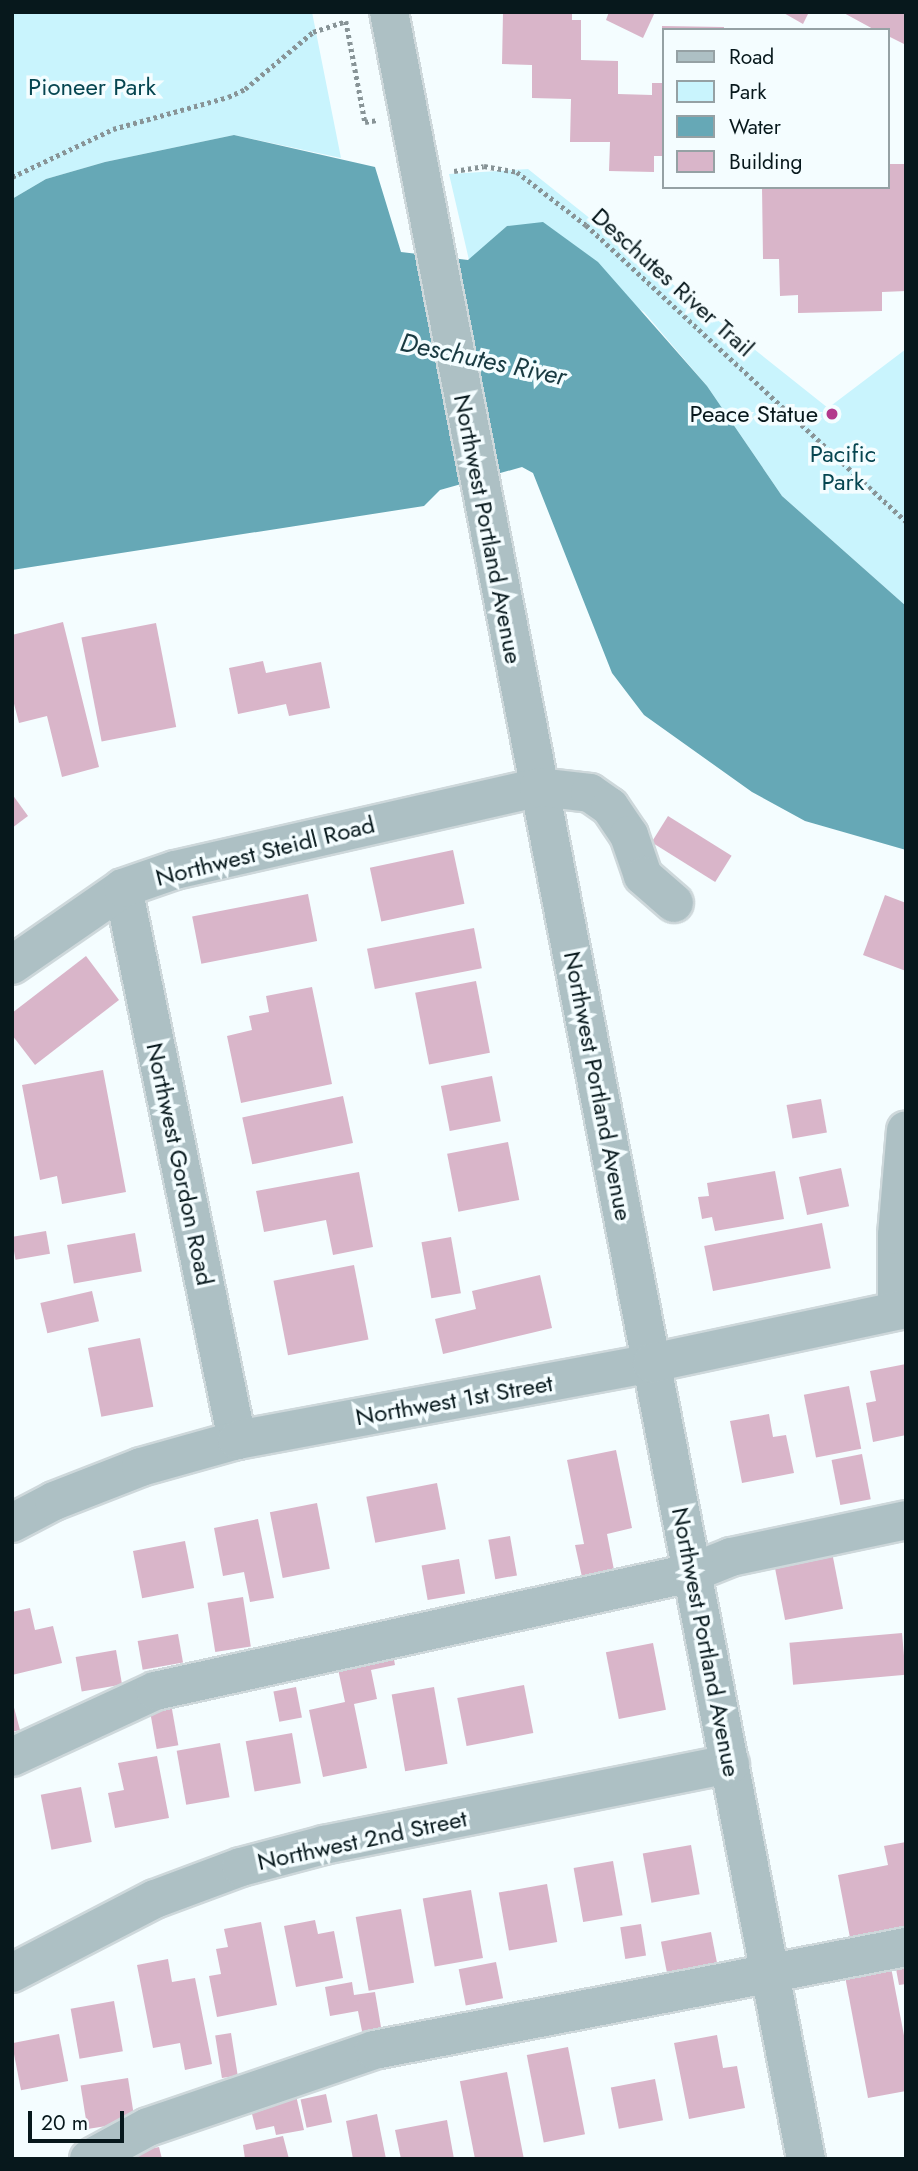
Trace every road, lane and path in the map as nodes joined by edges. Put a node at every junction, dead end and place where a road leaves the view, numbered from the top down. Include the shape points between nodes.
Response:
1 (389, 12) edge
2 (379, 120) dead end
3 (12, 177) edge
4 (425, 204) junction
5 (906, 521) edge
6 (539, 787) junction
7 (123, 888) junction
8 (674, 904) dead end
9 (12, 965) edge
10 (906, 1129) edge
11 (902, 1310) edge
12 (652, 1363) junction
13 (237, 1440) junction
14 (906, 1520) edge
15 (12, 1523) edge
16 (691, 1573) junction
17 (12, 1757) edge
18 (730, 1764) junction
19 (906, 1947) edge
20 (12, 1973) edge
21 (770, 1973) junction
22 (89, 2159) edge
23 (806, 2159) edge

1 - 4 street, Northwest Portland Avenue
2 - 3 path via 365,122 346,21 313,32 245,89 228,97 113,129
4 - 5 path, Deschutes River Trail via 450,188 447,173 484,166 517,172 586,225
4 - 6 street, Northwest Portland Avenue
6 - 7 street, Northwest Steidl Road via 175,870
6 - 8 street, Northwest Steidl Road via 590,793 610,807 629,835 643,876
6 - 12 street, Northwest Portland Avenue
7 - 9 street, Northwest Steidl Road
7 - 13 street, Northwest Gordon Road
10 - 11 street via 897,1236
11 - 12 street, Northwest 1st Street
12 - 13 street, Northwest 1st Street
12 - 16 street, Northwest Portland Avenue
13 - 15 street, Northwest 1st Street via 141,1467
14 - 16 street via 731,1557
16 - 17 street via 155,1691
16 - 18 street, Northwest Portland Avenue
18 - 20 street, Northwest 2nd Street via 241,1867 155,1899
18 - 21 street, Northwest Portland Avenue
19 - 21 street
21 - 22 street via 373,2050 148,2127
21 - 23 street, Northwest Portland Avenue

